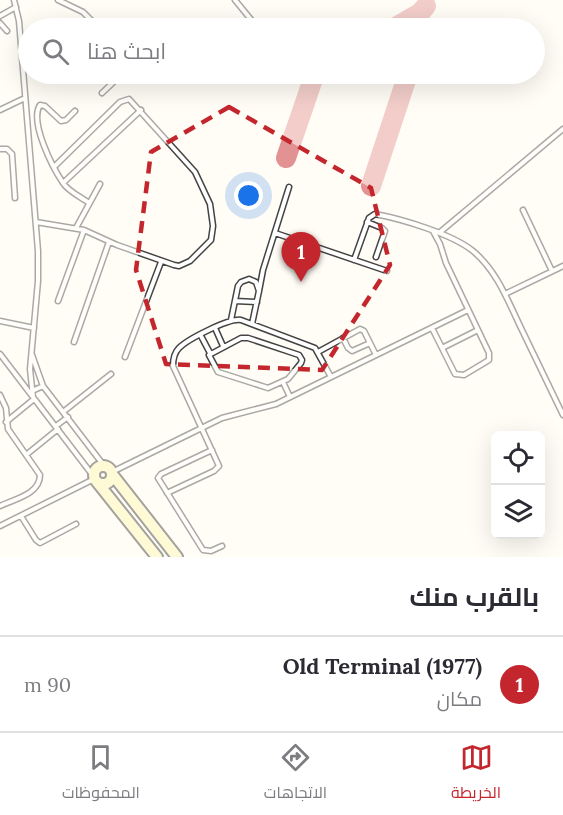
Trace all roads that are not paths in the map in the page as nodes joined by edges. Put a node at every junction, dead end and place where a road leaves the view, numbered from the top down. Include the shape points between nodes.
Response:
1 (14, 0) edge
2 (58, 0) edge
3 (235, 0) edge
4 (16, 8) junction
5 (0, 16) edge
6 (89, 18) edge
7 (250, 18) edge
8 (0, 23) edge
9 (18, 28) edge
10 (7, 31) dead end
11 (24, 84) edge
12 (111, 84) edge
13 (102, 93) dead end
14 (25, 98) junction
15 (0, 110) edge
16 (141, 110) junction
17 (75, 111) dead end
18 (563, 129) edge
19 (0, 149) edge
20 (55, 166) junction
21 (63, 183) junction
22 (100, 183) dead end
23 (289, 187) dead end
24 (15, 198) dead end
25 (89, 203) junction
26 (523, 210) dead end
27 (36, 222) junction
28 (367, 222) junction
29 (76, 228) junction
30 (84, 230) junction
31 (433, 231) junction
32 (439, 232) junction
33 (275, 233) junction
34 (109, 242) junction
35 (376, 257) dead end
36 (354, 260) junction
37 (161, 261) junction
38 (563, 266) edge
39 (387, 271) dead end
40 (552, 271) junction
41 (259, 291) junction
42 (505, 294) junction
43 (58, 301) dead end
44 (235, 301) junction
45 (257, 302) junction
46 (468, 310) junction
47 (231, 320) junction
48 (0, 322) edge
49 (252, 324) junction
50 (34, 328) junction
51 (215, 328) junction
52 (432, 328) junction
53 (478, 330) junction
54 (201, 336) junction
55 (343, 338) junction
56 (74, 342) dead end
57 (370, 342) junction
58 (224, 346) junction
59 (442, 348) junction
60 (318, 352) junction
61 (210, 353) junction
62 (0, 354) edge
63 (32, 354) junction
64 (376, 355) junction
65 (125, 357) dead end
66 (111, 374) dead end
67 (331, 377) junction
68 (283, 382) junction
69 (43, 386) junction
70 (32, 391) junction
71 (0, 395) edge
72 (290, 397) junction
73 (34, 398) junction
74 (6, 408) junction
75 (0, 412) edge
76 (63, 412) junction
77 (563, 415) edge
78 (68, 417) junction
79 (6, 422) junction
80 (57, 428) junction
81 (202, 428) junction
82 (212, 450) junction
83 (26, 455) junction
84 (109, 471) junction
85 (95, 479) junction
86 (167, 492) junction
87 (0, 506) edge
88 (21, 516) junction
89 (75, 524) dead end
90 (0, 526) edge
91 (222, 546) dead end
92 (158, 557) edge
93 (177, 557) edge

1 - 4 lane
2 - 6 lane
3 - 7 lane
4 - 5 lane
4 - 9 lane
8 - 10 lane
11 - 14 lane
12 - 13 lane
14 - 15 lane
14 - 27 lane
16 - 20 lane via 133,101 124,99
16 - 21 lane
16 - 37 lane via 195,172 211,208 213,233 207,246 185,264
17 - 20 lane via 61,121 45,106 38,107 37,126
18 - 32 lane
19 - 24 lane via 12,154
20 - 21 lane
21 - 25 lane
22 - 25 lane
23 - 33 lane
25 - 29 lane
26 - 40 lane
27 - 29 lane
27 - 50 lane
28 - 31 lane via 375,214
28 - 35 lane via 385,231
28 - 36 lane
29 - 30 lane
30 - 34 lane
30 - 43 lane
31 - 32 lane
31 - 46 lane
32 - 42 lane via 482,259
33 - 36 lane
33 - 41 lane
34 - 37 lane
34 - 56 lane
36 - 39 lane
37 - 65 lane
38 - 40 lane
40 - 42 lane
41 - 44 lane via 256,282 244,280 238,286
41 - 45 lane
42 - 77 lane
44 - 45 lane
44 - 47 lane
45 - 49 lane
46 - 52 lane
46 - 53 lane
47 - 49 lane
47 - 51 lane
48 - 50 lane
49 - 60 lane via 311,345
50 - 63 lane
51 - 54 lane
51 - 58 lane
52 - 59 lane
52 - 64 lane
53 - 59 lane
53 - 59 lane via 490,357 487,363 459,375 452,370
54 - 61 lane
54 - 81 lane via 179,348 173,366
55 - 57 lane via 352,351
55 - 57 lane via 360,328
55 - 60 lane
57 - 64 lane
58 - 61 lane
58 - 68 lane via 244,338 299,355 301,363
60 - 67 lane
61 - 68 lane via 210,360 220,373 264,387
62 - 73 lane
63 - 69 lane
63 - 70 lane
64 - 67 lane
66 - 76 lane
67 - 72 lane
68 - 72 lane
69 - 70 lane
69 - 76 lane
70 - 73 lane
71 - 74 lane
72 - 81 lane
73 - 79 lane
73 - 80 lane
74 - 75 lane
74 - 79 lane
76 - 78 lane
78 - 80 lane
78 - 84 lane
79 - 83 lane
80 - 83 lane
80 - 85 lane
81 - 82 lane
81 - 84 lane
82 - 86 lane via 217,470
82 - 86 lane via 159,476
83 - 87 lane via 40,475 37,488
84 - 85 main road via 111,480 106,484
84 - 93 main road
85 - 88 lane
85 - 92 main road
86 - 91 lane via 203,550
88 - 89 lane via 40,543
88 - 90 lane

